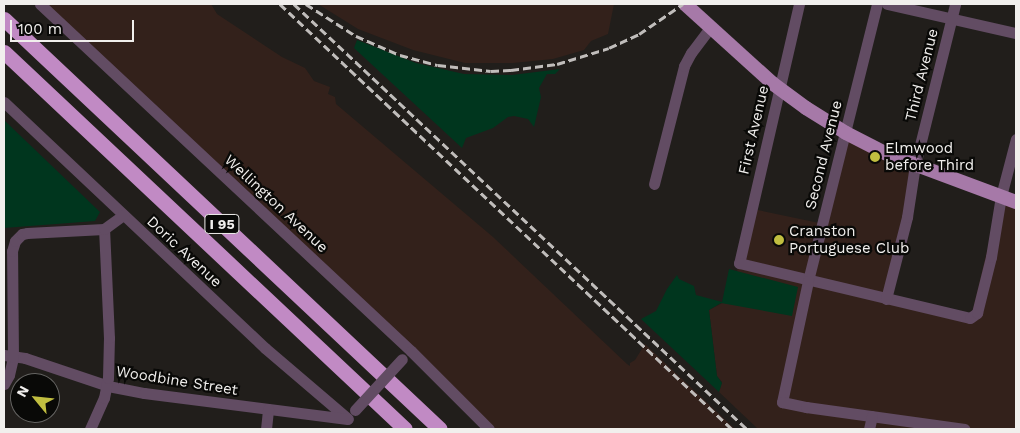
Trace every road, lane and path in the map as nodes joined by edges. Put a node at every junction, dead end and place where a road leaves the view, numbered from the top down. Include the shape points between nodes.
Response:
1 (40, 4) edge
2 (685, 4) edge
3 (799, 4) edge
4 (877, 4) edge
5 (887, 4) edge
6 (955, 4) edge
7 (4, 19) edge
8 (951, 19) junction
9 (710, 28) junction
10 (1016, 33) edge
11 (4, 52) edge
12 (779, 87) junction
13 (4, 102) edge
14 (846, 133) junction
15 (1016, 139) edge
16 (915, 165) junction
17 (654, 184) dead end
18 (1001, 196) junction
19 (1016, 202) edge
20 (123, 215) junction
21 (104, 230) junction
22 (808, 281) junction
23 (886, 299) junction
24 (406, 355) junction
25 (9, 356) edge
26 (4, 384) edge
27 (108, 386) junction
28 (268, 409) junction
29 (872, 416) junction
30 (350, 420) edge
31 (946, 428) edge
32 (90, 429) edge
33 (266, 429) edge
34 (405, 429) edge
35 (440, 429) edge
36 (489, 429) edge
37 (869, 429) edge
38 (964, 429) edge

1 - 24 street, Wellington Avenue
2 - 9 main road
3 - 12 street, First Avenue
4 - 14 street, Second Avenue
5 - 8 street
6 - 8 street, Third Avenue
7 - 35 highway, I 95
8 - 10 street
8 - 16 street, Third Avenue
9 - 12 main road
9 - 17 street via 684,66
11 - 34 highway, I 95
12 - 14 main road
12 - 22 street, First Avenue via 739,263
13 - 20 street, Doric Avenue
14 - 16 main road
14 - 22 street, Second Avenue
15 - 18 street
16 - 18 main road
16 - 23 street, Third Avenue via 907,217
18 - 19 main road
18 - 23 street via 991,257 976,314 970,318 961,317
20 - 21 street
20 - 30 street, Doric Avenue via 265,348
21 - 25 street via 27,233 15,241
21 - 27 street
22 - 23 street
22 - 29 street, Second Avenue via 782,402
24 - 30 street, bridge
24 - 36 street, Wellington Avenue
25 - 26 street via 10,375
25 - 27 street, Woodbine Street via 25,358
27 - 28 street, Woodbine Street
27 - 32 street
28 - 30 street, Woodbine Street
28 - 33 street
29 - 31 street
29 - 37 street
31 - 38 street

